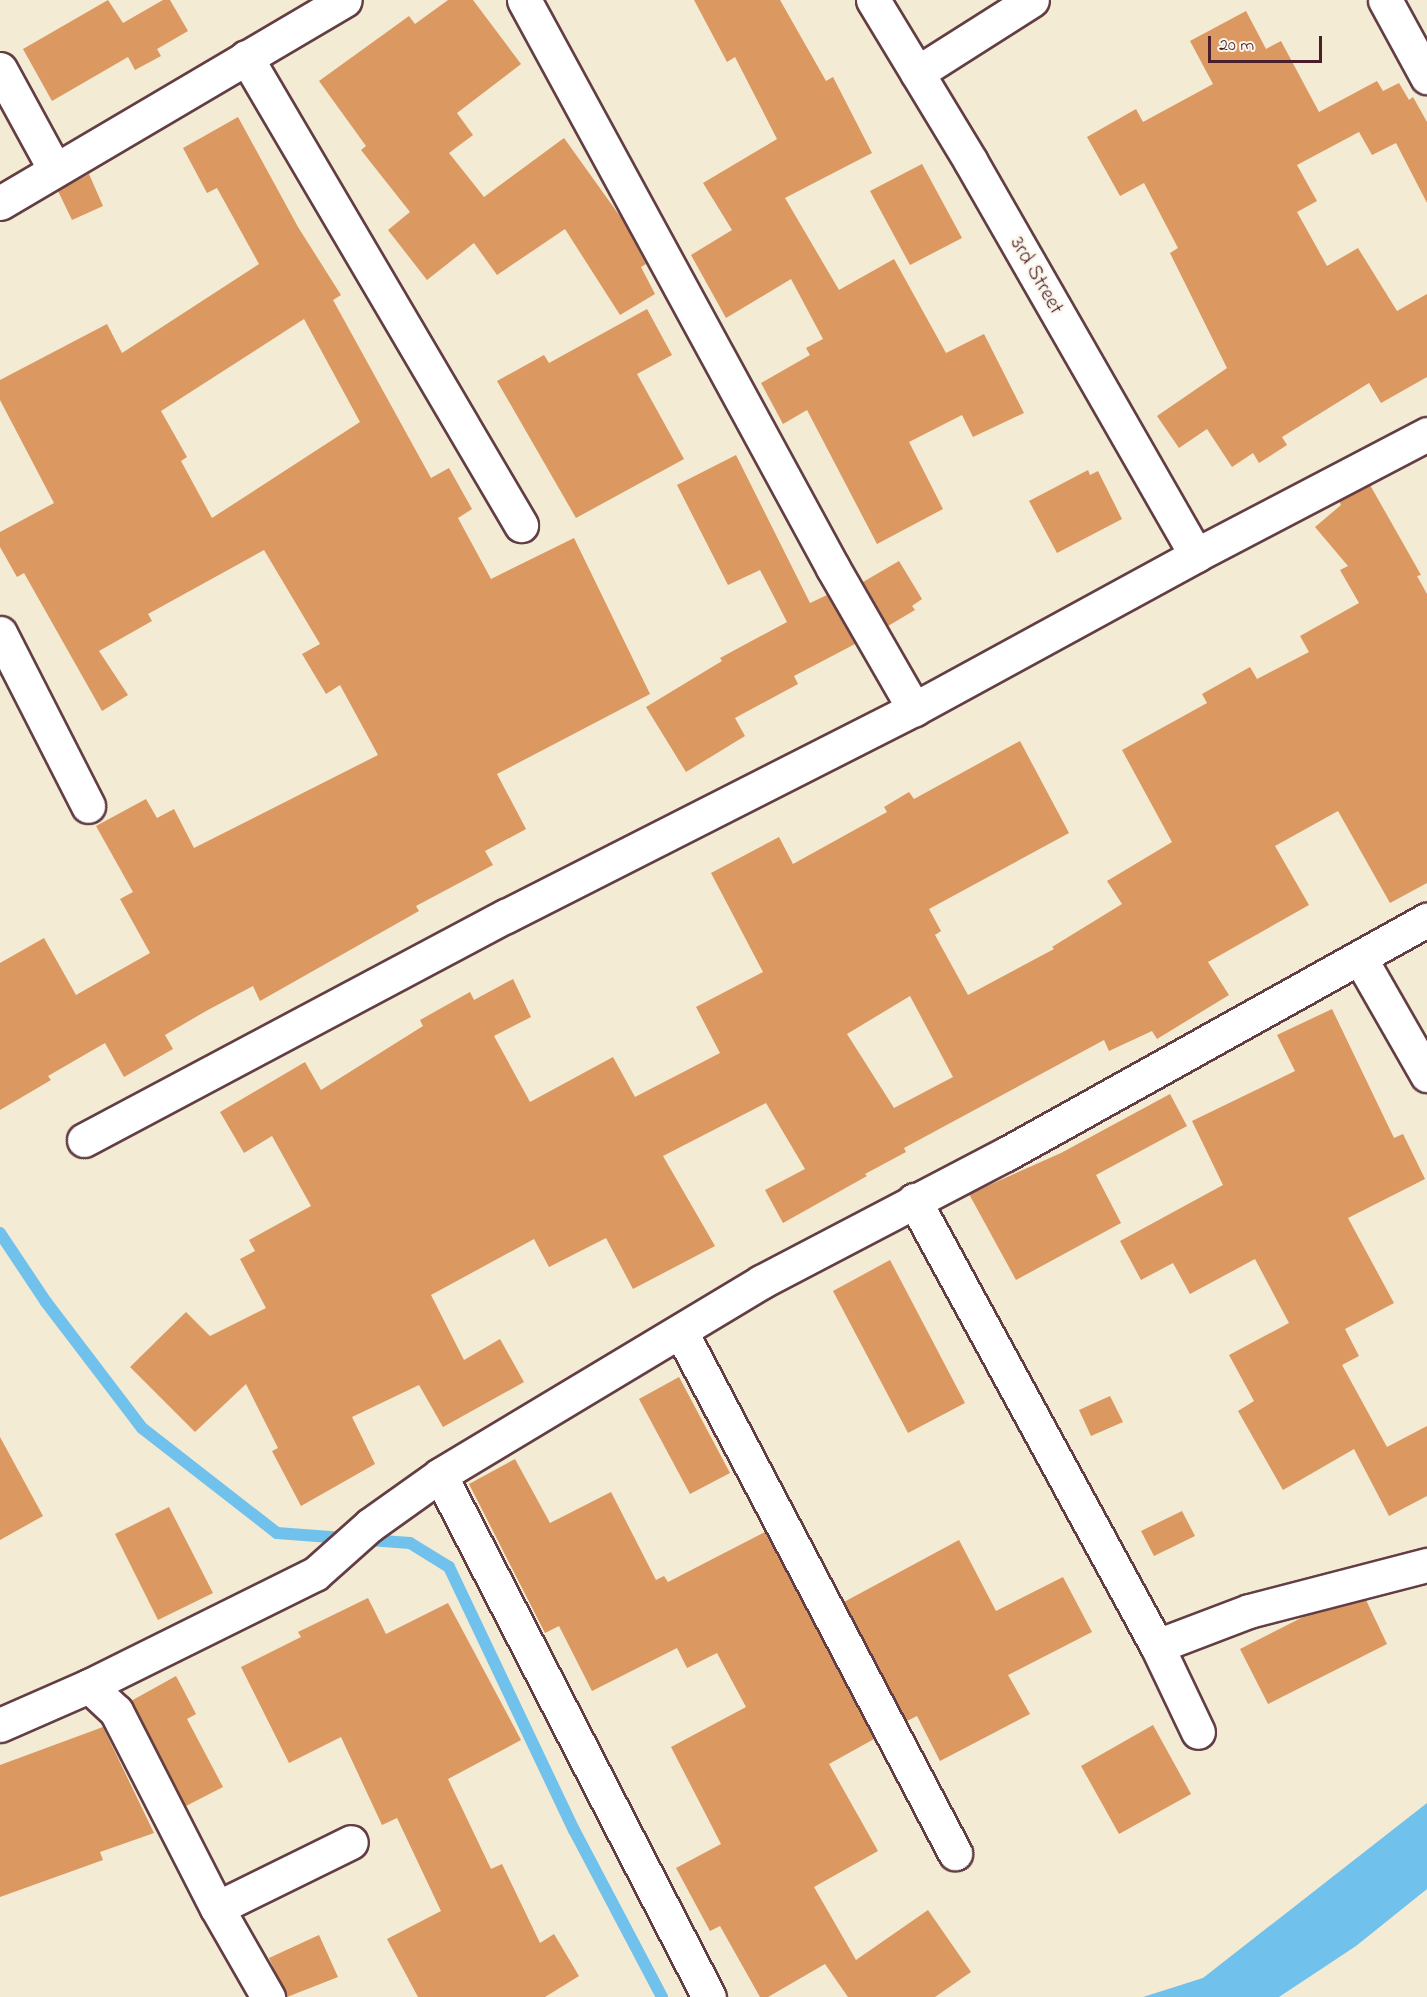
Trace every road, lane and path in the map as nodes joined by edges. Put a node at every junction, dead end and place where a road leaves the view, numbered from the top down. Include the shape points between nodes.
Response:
1 (345, 0) edge
2 (524, 0) edge
3 (873, 0) edge
4 (1032, 0) edge
5 (1385, 0) edge
6 (246, 57) junction
7 (0, 69) edge
8 (917, 73) junction
9 (1427, 77) edge
10 (55, 170) junction
11 (0, 203) edge
12 (1427, 434) edge
13 (521, 525) dead end
14 (1196, 555) junction
15 (0, 633) edge
16 (914, 709) junction
17 (88, 806) dead end
18 (1427, 920) edge
19 (1360, 958) junction
20 (1427, 1075) edge
21 (84, 1140) dead end
22 (914, 1200) junction
23 (681, 1332) junction
24 (440, 1475) junction
25 (1427, 1565) edge
26 (1157, 1646) junction
27 (89, 1686) junction
28 (0, 1725) edge
29 (1198, 1732) dead end
30 (351, 1842) dead end
31 (955, 1853) dead end
32 (217, 1908) junction
33 (268, 1997) edge
34 (709, 1997) edge

1 - 6 street
2 - 16 street via 833,568
3 - 8 street, 3rd Street
4 - 8 street
5 - 9 street
6 - 10 street
6 - 13 street
7 - 10 street
8 - 14 street, 3rd Street
10 - 11 street
12 - 14 street
14 - 16 street
15 - 17 street
16 - 21 street via 506,916
18 - 19 street
19 - 20 street
19 - 22 street via 1006,1154
22 - 23 street via 761,1282
22 - 26 street
23 - 24 street
23 - 31 street
24 - 27 street via 370,1525 315,1574
24 - 34 street
25 - 26 street via 1249,1611
26 - 29 street
27 - 28 street
27 - 32 street via 116,1711
30 - 32 street
32 - 33 street

